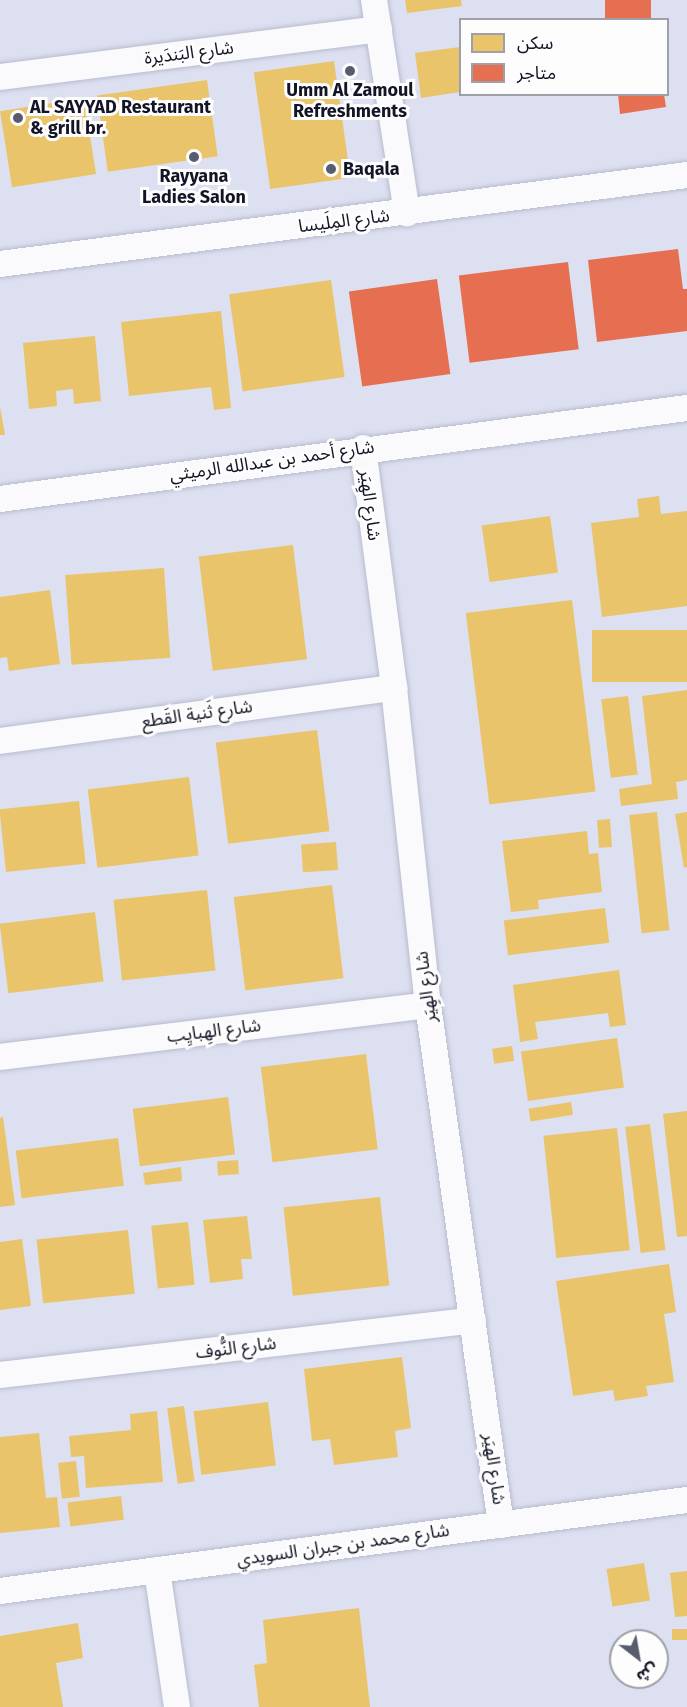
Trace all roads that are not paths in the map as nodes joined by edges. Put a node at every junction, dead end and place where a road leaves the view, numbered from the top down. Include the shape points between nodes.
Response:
1 (374, 0) edge
2 (379, 29) junction
3 (0, 77) edge
4 (687, 175) edge
5 (407, 213) junction
6 (0, 264) edge
7 (687, 408) edge
8 (363, 448) junction
9 (0, 499) edge
10 (394, 688) junction
11 (0, 741) edge
12 (428, 1005) junction
13 (0, 1057) edge
14 (473, 1320) junction
15 (0, 1375) edge
16 (687, 1500) edge
17 (501, 1525) junction
18 (157, 1570) junction
19 (0, 1591) edge
20 (177, 1707) edge

1 - 2 street
2 - 3 street, شارع البَندَيرة
2 - 5 street
4 - 5 street, شارع المِلَيسا
5 - 6 street, شارع المِلَيسا
7 - 8 street, شارع أحمد بن عبدالله الرميثي
8 - 9 street, شارع أحمد بن عبدالله الرميثي
8 - 10 street, شارع الهِيَر
10 - 11 street, شارع ثَنية القَطع
10 - 12 street, شارع الهِيَر
12 - 13 street, شارع الهِبايِب
12 - 14 street, شارع الهِيَر
14 - 15 street, شارع النُّوف
14 - 17 street, شارع الهِيَر
16 - 17 street, شارع محمد بن جبران السويدي
17 - 18 street, شارع محمد بن جبران السويدي
18 - 19 street, شارع محمد بن جبران السويدي
18 - 20 street

